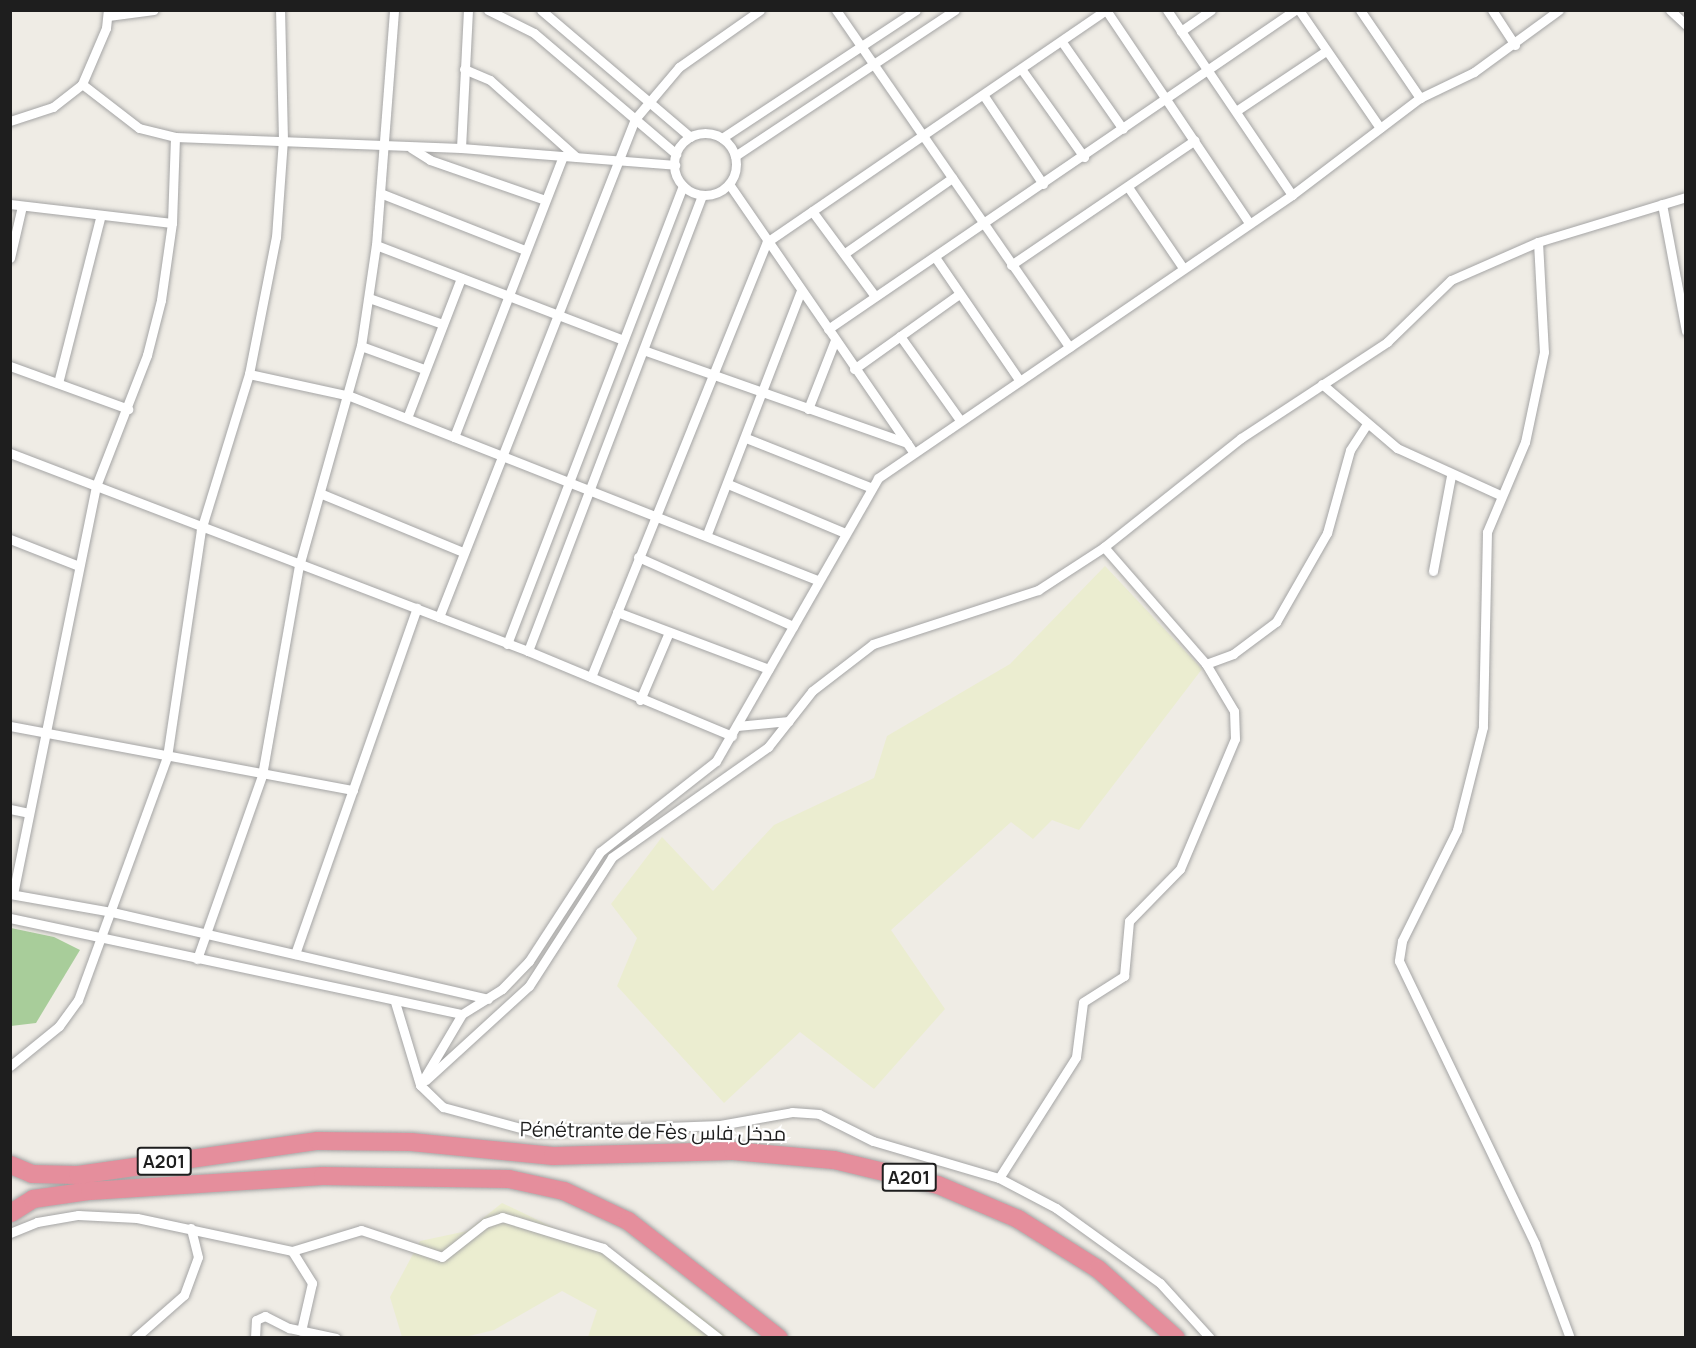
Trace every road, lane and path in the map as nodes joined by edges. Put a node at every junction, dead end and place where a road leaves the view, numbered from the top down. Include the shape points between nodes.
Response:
1 (154, 10) edge
2 (280, 10) edge
3 (394, 10) edge
4 (468, 10) edge
5 (488, 10) edge
6 (541, 10) edge
7 (760, 10) edge
8 (836, 10) edge
9 (916, 10) edge
10 (954, 10) edge
11 (1106, 10) edge
12 (1167, 10) edge
13 (1211, 10) edge
14 (1312, 10) edge
15 (1360, 10) edge
16 (1492, 10) edge
17 (1559, 10) edge
18 (1670, 10) edge
19 (1299, 12) edge
20 (108, 13) edge
21 (1686, 25) edge
22 (1181, 31) junction
23 (1062, 42) junction
24 (1515, 45) junction
25 (862, 48) junction
26 (1326, 51) junction
27 (873, 65) junction
28 (464, 69) junction
29 (1022, 70) junction
30 (1209, 71) junction
31 (81, 84) junction
32 (984, 96) junction
33 (1420, 98) junction
34 (647, 99) junction
35 (1167, 99) junction
36 (1236, 111) junction
37 (635, 119) junction
38 (10, 121) edge
39 (1380, 128) junction
40 (1123, 129) junction
41 (175, 137) junction
42 (690, 137) junction
43 (923, 137) junction
44 (722, 138) junction
45 (283, 140) junction
46 (1195, 140) junction
47 (385, 146) junction
48 (410, 147) junction
49 (461, 148) junction
50 (676, 154) junction
51 (563, 156) junction
52 (735, 156) junction
53 (1084, 157) junction
54 (576, 158) junction
55 (621, 161) junction
56 (675, 165) junction
57 (952, 178) junction
58 (729, 184) junction
59 (1042, 184) junction
60 (683, 186) junction
61 (1128, 187) junction
62 (380, 193) junction
63 (702, 195) junction
64 (1292, 195) junction
65 (1686, 197) edge
66 (545, 200) junction
67 (10, 204) edge
68 (1662, 204) junction
69 (22, 206) junction
70 (812, 211) junction
71 (100, 218) junction
72 (1249, 223) junction
73 (172, 224) junction
74 (982, 224) junction
75 (767, 242) junction
76 (1538, 242) junction
77 (376, 245) junction
78 (525, 250) junction
79 (845, 254) junction
80 (935, 257) junction
81 (10, 258) edge
82 (1011, 265) junction
83 (1184, 268) junction
84 (461, 278) junction
85 (801, 291) junction
86 (508, 294) junction
87 (959, 294) junction
88 (875, 296) junction
89 (369, 298) junction
90 (556, 316) junction
91 (443, 324) junction
92 (828, 329) junction
93 (1686, 331) edge
94 (900, 336) junction
95 (623, 340) junction
96 (835, 340) junction
97 (361, 346) junction
98 (1069, 347) junction
99 (646, 351) junction
100 (10, 366) edge
101 (424, 369) junction
102 (854, 369) junction
103 (249, 375) junction
104 (714, 375) junction
105 (1020, 381) junction
106 (58, 383) junction
107 (1323, 384) junction
108 (763, 391) junction
109 (350, 396) junction
110 (128, 409) junction
111 (808, 409) junction
112 (407, 418) junction
113 (960, 420) junction
114 (1366, 425) junction
115 (454, 437) junction
116 (746, 438) junction
117 (907, 443) junction
118 (913, 452) junction
119 (10, 453) edge
120 (502, 456) junction
121 (1451, 476) junction
122 (570, 481) junction
123 (728, 484) junction
124 (96, 486) junction
125 (870, 487) junction
126 (590, 489) junction
127 (322, 494) junction
128 (1500, 495) junction
129 (655, 513) junction
130 (201, 530) junction
131 (843, 532) junction
132 (707, 534) junction
133 (10, 539) edge
134 (1104, 547) junction
135 (464, 552) junction
136 (638, 557) junction
137 (79, 566) junction
138 (299, 566) junction
139 (1433, 571) dead end
140 (817, 580) junction
141 (417, 609) junction
142 (617, 612) junction
143 (439, 617) junction
144 (793, 626) junction
145 (669, 632) junction
146 (507, 644) junction
147 (528, 651) junction
148 (1206, 664) junction
149 (769, 669) junction
150 (591, 677) junction
151 (640, 700) junction
152 (789, 721) junction
153 (10, 726) edge
154 (737, 726) junction
155 (45, 733) junction
156 (732, 736) junction
157 (166, 757) junction
158 (262, 775) junction
159 (353, 790) junction
160 (10, 809) edge
161 (29, 813) junction
162 (12, 894) edge
163 (112, 912) junction
164 (10, 918) edge
165 (207, 933) junction
166 (103, 939) junction
167 (295, 954) junction
168 (197, 959) junction
169 (488, 999) junction
170 (395, 1002) junction
171 (462, 1014) junction
172 (10, 1066) edge
173 (420, 1085) junction
174 (11, 1165) edge
175 (999, 1178) junction
176 (11, 1213) edge
177 (191, 1228) junction
178 (10, 1233) edge
179 (292, 1251) junction
180 (301, 1331) junction
181 (135, 1338) edge
182 (255, 1338) edge
183 (336, 1338) edge
184 (718, 1338) edge
185 (779, 1338) edge
186 (1176, 1338) edge
187 (1210, 1338) edge
188 (1570, 1338) edge

1 - 20 street
2 - 45 street
3 - 47 street
4 - 28 street
5 - 37 street via 528,29
6 - 34 street
7 - 34 street via 679,67
8 - 25 street
9 - 25 street
10 - 27 street
11 - 23 street
11 - 35 street
12 - 22 street
13 - 22 street
14 - 19 street
15 - 33 street
16 - 24 street
17 - 24 street
18 - 21 street
19 - 26 street
19 - 30 street
20 - 31 street
22 - 30 street
23 - 29 street
23 - 40 street
24 - 33 street
25 - 27 street
25 - 44 street
26 - 36 street
26 - 39 street
27 - 43 street
27 - 52 street
28 - 49 street
28 - 54 street via 490,80
29 - 32 street
29 - 53 street
30 - 35 street
30 - 36 street
31 - 38 street via 53,107
31 - 41 street via 140,128
32 - 43 street
32 - 59 street
33 - 39 street
34 - 37 street
34 - 42 street
35 - 40 street
35 - 46 street
36 - 64 street
37 - 50 street
37 - 55 street
39 - 64 street
40 - 53 street
41 - 45 street
41 - 73 street
42 - 44 street
42 - 50 street
43 - 57 street
43 - 70 street
44 - 52 street
45 - 47 street
45 - 103 street via 276,237
46 - 61 street
46 - 72 street
47 - 48 street
47 - 62 street
48 - 49 street
48 - 66 street via 430,160
49 - 51 street
50 - 56 street
51 - 54 street
51 - 66 street
52 - 58 street
53 - 59 street
54 - 55 street
55 - 56 street
55 - 90 street
56 - 60 street
57 - 74 street
57 - 79 street
58 - 63 street
58 - 75 street
59 - 74 street
60 - 63 street
60 - 95 street
61 - 82 street
61 - 83 street
62 - 77 street
62 - 78 street
63 - 99 street
64 - 72 street
65 - 68 street
66 - 78 street
67 - 69 street
68 - 76 street
68 - 93 street
69 - 71 street
69 - 81 street
70 - 75 street
70 - 79 street
71 - 73 street
71 - 106 street
72 - 83 street
73 - 110 street via 155,322
74 - 80 street
74 - 82 street
75 - 85 street
75 - 104 street
76 - 107 street via 1444,285 1400,332
76 - 128 street via 1544,352 1525,442
77 - 84 street
77 - 89 street
78 - 86 street
79 - 88 street
80 - 87 street
80 - 88 street
82 - 98 street
83 - 98 street
84 - 86 street
84 - 91 street
85 - 92 street
85 - 108 street
86 - 90 street
86 - 115 street
87 - 94 street
87 - 105 street
88 - 92 street
89 - 91 street
89 - 97 street
90 - 95 street
90 - 120 street
91 - 101 street
92 - 96 street
94 - 102 street
94 - 113 street
95 - 122 street
96 - 102 street
96 - 111 street
97 - 101 street
97 - 109 street
98 - 105 street
99 - 104 street
99 - 126 street
100 - 106 street
101 - 112 street
102 - 117 street
103 - 109 street
103 - 130 street
104 - 108 street
104 - 129 street
105 - 113 street
106 - 110 street
107 - 114 street
107 - 134 street via 1241,438
108 - 111 street
108 - 116 street
109 - 112 street
109 - 127 street
110 - 124 street
111 - 117 street
112 - 115 street
113 - 118 street
114 - 121 street
114 - 148 street via 1350,450 1327,533 1276,622 1233,654
115 - 120 street
116 - 123 street
116 - 125 street
117 - 118 street
118 - 125 street
119 - 124 street
120 - 122 street
120 - 135 street
121 - 128 street
121 - 139 street
122 - 126 street
122 - 146 street
123 - 131 street
123 - 132 street
124 - 130 street
124 - 137 street
125 - 131 street
126 - 129 street
126 - 147 street
127 - 135 street
127 - 138 street
128 - 188 street via 1485,550 1483,727 1457,830 1402,941 1399,961 1535,1244
129 - 132 street
129 - 136 street
130 - 138 street
130 - 157 street
131 - 140 street
132 - 140 street
133 - 137 street
134 - 148 street
134 - 152 street via 1021,599 876,642 812,691
135 - 143 street
136 - 142 street
136 - 144 street
137 - 155 street
138 - 141 street
138 - 158 street
140 - 144 street
141 - 143 street
141 - 159 street
142 - 145 street
142 - 150 street
143 - 146 street
144 - 149 street
145 - 149 street
145 - 151 street
146 - 147 street
147 - 150 street
148 - 175 street via 1236,717 1226,769 1180,869 1129,921 1124,976 1082,1004 1076,1057 1035,1113
149 - 154 street
150 - 151 street
151 - 156 street
152 - 154 street
152 - 173 street via 768,747 612,857 529,986
153 - 155 street
154 - 156 street
155 - 157 street
155 - 161 street
156 - 169 street via 708,770 600,852 528,961
157 - 158 street
157 - 163 street
158 - 159 street
158 - 165 street
159 - 167 street
160 - 161 street
161 - 162 street
162 - 163 street
163 - 165 street
163 - 166 street
164 - 166 street
165 - 167 street
165 - 168 street
166 - 168 street
166 - 172 street via 69,1014
167 - 169 street
168 - 170 street
169 - 171 street
170 - 171 street
170 - 173 street
171 - 173 street
173 - 175 street via 443,1107 535,1132 720,1125 812,1112 873,1141
174 - 176 highway via 20,1184
174 - 186 highway, Pénétrante de Fès مدخل فاس / A201 via 32,1174 78,1175 318,1141 411,1142 553,1155 733,1151 834,1160 938,1185 1018,1219 1098,1269
175 - 187 street via 1088,1228 1136,1263
176 - 185 highway, A201 via 33,1199 90,1191 323,1176 509,1179 564,1191 628,1221
177 - 178 street via 78,1215 37,1222
177 - 179 street
177 - 181 street via 198,1245 191,1282 176,1305 148,1321
179 - 180 street via 312,1283
179 - 184 street via 361,1230 442,1257 463,1246 485,1223 502,1217 603,1248
180 - 182 street via 265,1316 256,1320
180 - 183 street

